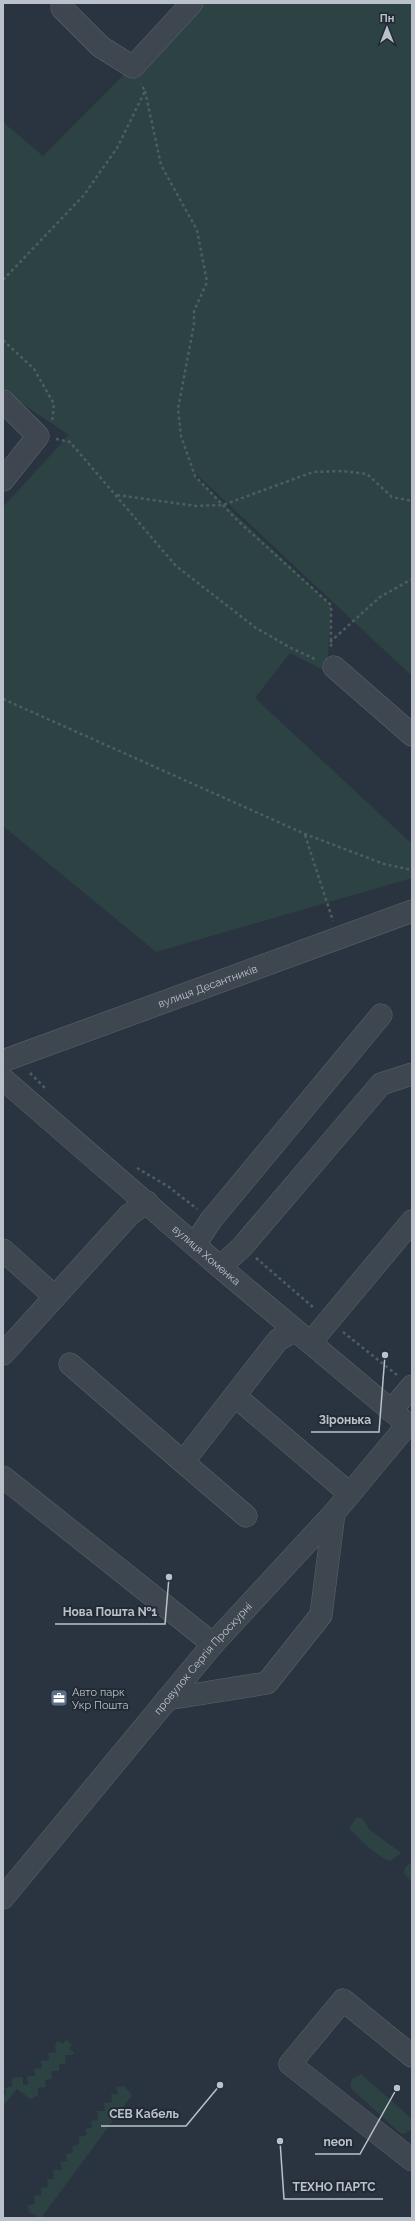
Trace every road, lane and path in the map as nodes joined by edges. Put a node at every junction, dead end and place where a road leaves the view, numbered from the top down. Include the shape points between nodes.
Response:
1 (192, 3) edge
2 (62, 8) dead end
3 (133, 67) junction
4 (145, 91) junction
5 (3, 281) edge
6 (3, 340) edge
7 (3, 401) edge
8 (45, 437) junction
9 (3, 480) edge
10 (116, 495) junction
11 (412, 501) edge
12 (223, 505) junction
13 (412, 579) edge
14 (329, 642) junction
15 (334, 667) junction
16 (3, 699) edge
17 (412, 735) edge
18 (305, 834) junction
19 (412, 870) edge
20 (412, 910) edge
21 (338, 939) junction
22 (381, 1015) dead end
23 (3, 1061) edge
24 (412, 1074) edge
25 (3, 1079) edge
26 (147, 1202) junction
27 (412, 1221) edge
28 (195, 1244) junction
29 (3, 1250) edge
30 (220, 1267) junction
31 (55, 1297) junction
32 (303, 1336) junction
33 (3, 1354) edge
34 (70, 1364) dead end
35 (412, 1386) edge
36 (235, 1396) junction
37 (391, 1411) junction
38 (410, 1426) edge
39 (183, 1462) junction
40 (3, 1477) edge
41 (350, 1494) junction
42 (334, 1513) junction
43 (246, 1516) dead end
44 (213, 1644) junction
45 (167, 1699) junction
46 (3, 1898) edge
47 (412, 2056) edge
48 (412, 2160) edge

1 - 3 street
2 - 3 street via 101,47
3 - 4 path
4 - 5 path via 117,148 84,195
4 - 12 path via 161,165 197,230 207,282 194,312 178,409 181,436 195,476
6 - 8 path via 34,369 54,404
7 - 8 street
8 - 9 street
8 - 10 path via 70,442
10 - 12 path via 196,506
10 - 15 path via 176,566 256,628 291,648
11 - 12 path via 392,497 367,474 342,471 313,472
12 - 14 path via 331,605
13 - 14 path via 380,597
14 - 15 path
15 - 17 street
16 - 18 path
18 - 19 path via 384,864
18 - 21 path
20 - 21 street, вулиця Десантників
21 - 23 street, вулиця Десантників
22 - 28 street via 211,1220
24 - 30 street via 381,1084 242,1247
25 - 26 street, вулиця Хоменка
26 - 28 street, вулиця Хоменка
26 - 31 street via 129,1215
27 - 32 street
28 - 30 street, вулиця Хоменка
29 - 31 street
30 - 32 street, вулиця Хоменка
31 - 33 street
32 - 36 street via 278,1340
32 - 37 street, вулиця Хоменка
34 - 39 street
35 - 37 street
36 - 39 street
36 - 41 street
37 - 38 street, вулиця Хоменка
38 - 41 street, провулок Сергія Проскурні
39 - 43 street
40 - 44 street
41 - 42 street, провулок Сергія Проскурні
42 - 44 street, провулок Сергія Проскурні
42 - 45 street via 321,1614 267,1683
44 - 45 street, провулок Сергія Проскурні
45 - 46 street, провулок Сергія Проскурні
47 - 48 street via 343,2000 290,2064

